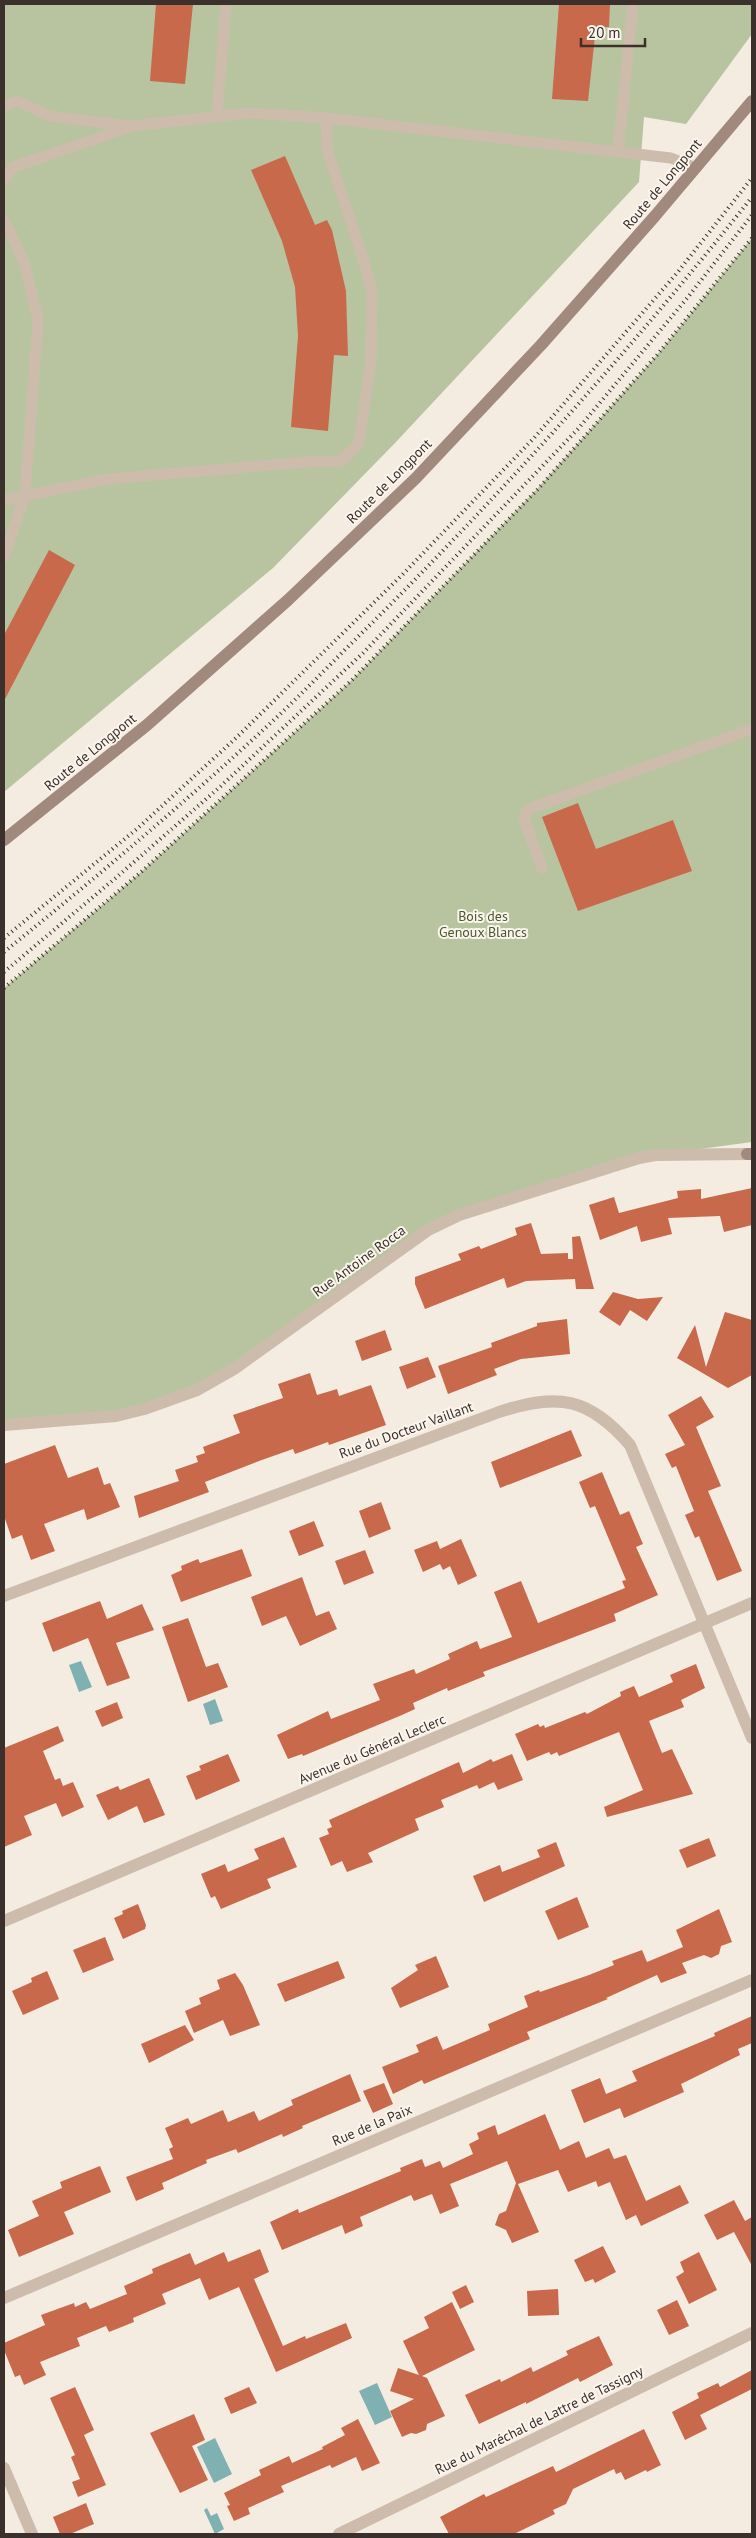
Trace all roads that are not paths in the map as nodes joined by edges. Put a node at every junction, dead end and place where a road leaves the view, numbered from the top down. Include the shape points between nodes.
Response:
1 (226, 4) edge
2 (633, 4) edge
3 (752, 101) edge
4 (4, 106) edge
5 (217, 116) junction
6 (326, 118) junction
7 (134, 126) junction
8 (618, 152) junction
9 (696, 168) junction
10 (4, 180) edge
11 (4, 220) edge
12 (25, 494) junction
13 (4, 500) edge
14 (4, 555) edge
15 (752, 729) edge
16 (4, 840) edge
17 (542, 868) dead end
18 (749, 1154) edge
19 (4, 1425) edge
20 (4, 1596) edge
21 (752, 1603) edge
22 (704, 1624) junction
23 (752, 1738) edge
24 (4, 1921) edge
25 (752, 1980) edge
26 (4, 2298) edge
27 (752, 2333) edge
28 (4, 2468) edge
29 (32, 2534) edge
30 (339, 2534) edge

1 - 5 lane
2 - 8 lane
3 - 9 main road, Route de Longpont
4 - 7 lane via 17,101 50,116
5 - 6 lane via 249,112
5 - 7 lane
6 - 8 lane
6 - 12 lane via 327,150 372,292 371,361 359,443 340,462 107,479
7 - 10 lane via 13,168
8 - 9 lane via 671,158
9 - 16 main road, Route de Longpont via 541,345 416,478 288,600 154,719
11 - 12 lane via 24,262 38,320
12 - 13 lane
12 - 14 lane
15 - 17 lane via 531,808 524,820
18 - 19 street, Rue Antoine Rocca via 639,1158 459,1215 428,1230 234,1369 196,1390 116,1416
20 - 22 street, Rue du Docteur Vaillant via 499,1412 537,1402 558,1401 586,1407 601,1416 630,1446
21 - 22 street, Avenue du Général Leclerc
22 - 23 street, Rue du Docteur Vaillant
22 - 24 street, Avenue du Général Leclerc
25 - 26 street, Rue de la Paix
27 - 30 street, Rue du Maréchal de Lattre de Tassigny
28 - 29 street

